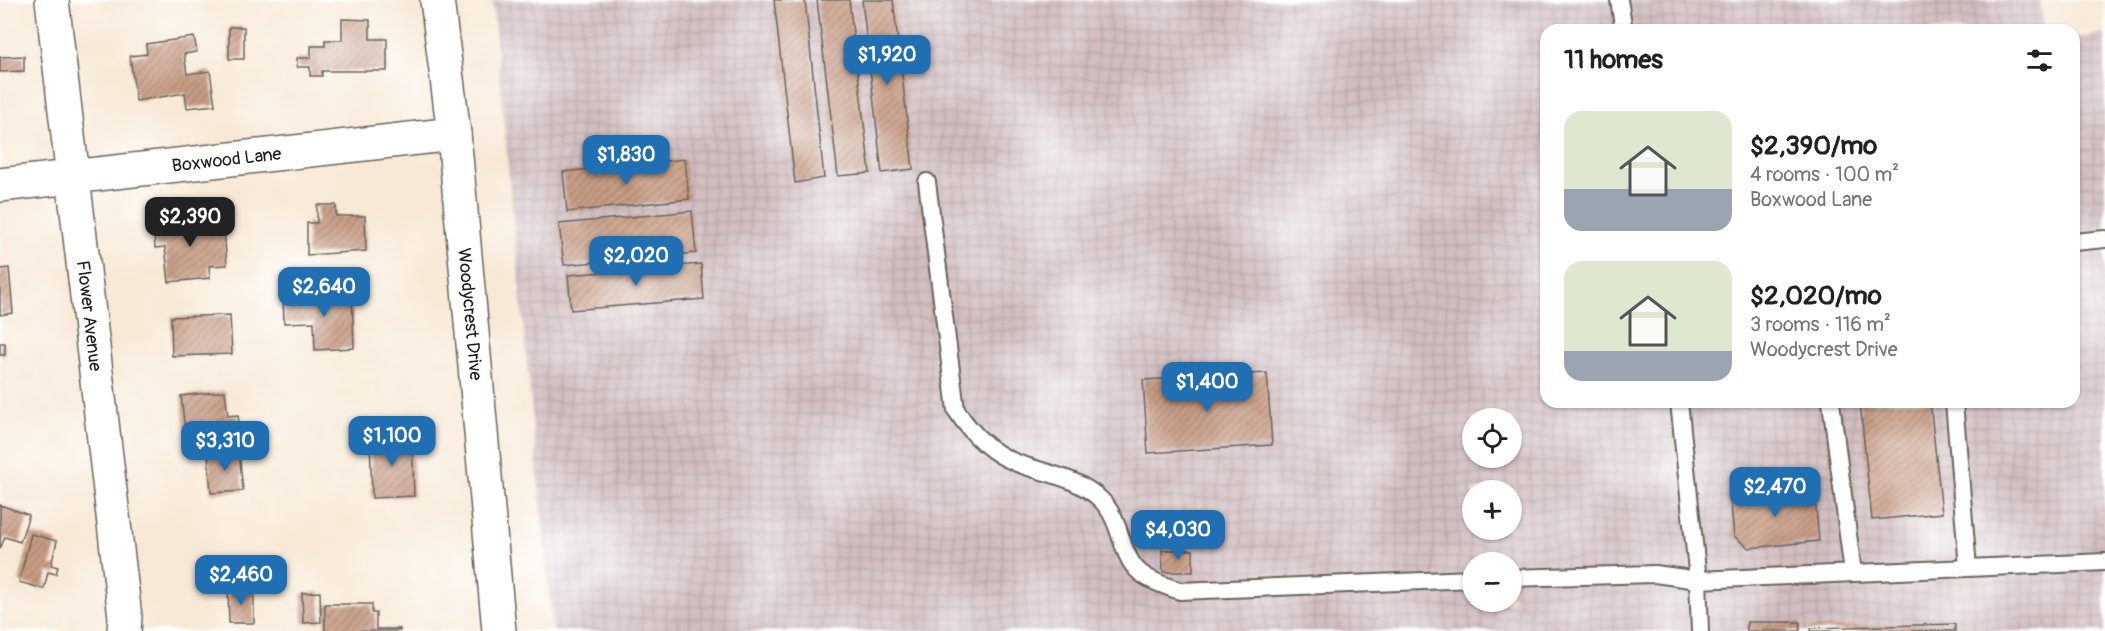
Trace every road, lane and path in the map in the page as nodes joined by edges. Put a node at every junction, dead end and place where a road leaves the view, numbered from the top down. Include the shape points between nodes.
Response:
1 (52, 0) edge
2 (437, 0) edge
3 (1619, 0) edge
4 (1623, 24) edge
5 (454, 134) junction
6 (73, 176) junction
7 (927, 182) dead end
8 (0, 185) edge
9 (2105, 239) edge
10 (2080, 241) edge
11 (1680, 408) edge
12 (1832, 408) edge
13 (1955, 408) edge
14 (2105, 562) edge
15 (1968, 568) junction
16 (1853, 573) junction
17 (1522, 578) edge
18 (1462, 579) edge
19 (1698, 580) junction
20 (124, 631) edge
21 (499, 631) edge
22 (1700, 631) edge

1 - 6 street, Flower Avenue
2 - 5 street, Woodycrest Drive
3 - 4 lane
5 - 6 street, Boxwood Lane
5 - 21 street, Woodycrest Drive
6 - 8 street, Boxwood Lane
6 - 20 street, Flower Avenue
7 - 18 lane via 956,410 971,433 998,453 1082,485 1101,500 1117,522 1132,564 1152,581 1180,591
9 - 10 lane
11 - 19 lane
12 - 16 lane
13 - 15 lane
14 - 15 lane
15 - 16 lane
16 - 19 lane
17 - 19 lane via 1655,574
19 - 22 lane

